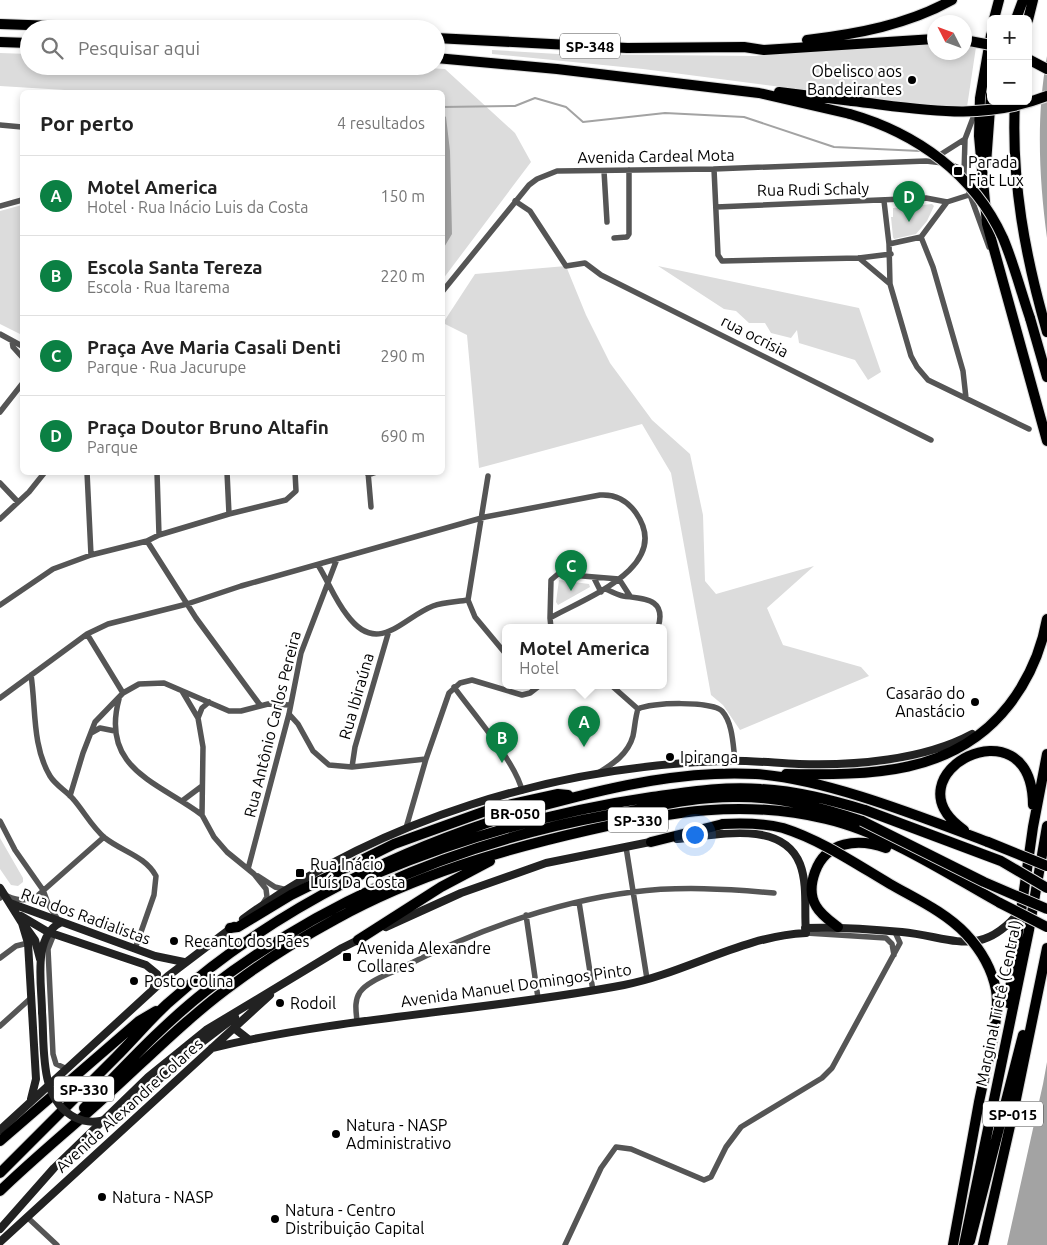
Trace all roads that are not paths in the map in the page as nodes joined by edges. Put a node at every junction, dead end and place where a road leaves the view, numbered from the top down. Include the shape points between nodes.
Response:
1 (952, 0) edge
2 (999, 0) edge
3 (1023, 0) edge
4 (1033, 0) edge
5 (995, 15) edge
6 (1017, 15) edge
7 (1029, 15) edge
8 (0, 24) edge
9 (20, 25) edge
10 (445, 38) edge
11 (927, 39) edge
12 (972, 41) edge
13 (0, 42) edge
14 (20, 43) edge
15 (987, 44) edge
16 (744, 47) junction
17 (987, 58) edge
18 (445, 59) edge
19 (1031, 60) edge
20 (1047, 69) edge
21 (758, 93) junction
22 (1047, 96) edge
23 (980, 98) junction
24 (990, 105) edge
25 (1016, 105) edge
26 (0, 125) edge
27 (20, 127) edge
28 (965, 139) junction
29 (926, 161) junction
30 (714, 169) junction
31 (629, 170) junction
32 (964, 170) junction
33 (604, 171) junction
34 (983, 190) junction
35 (970, 195) junction
36 (20, 201) edge
37 (515, 201) junction
38 (884, 201) junction
39 (947, 202) junction
40 (0, 206) edge
41 (716, 207) junction
42 (607, 222) dead end
43 (921, 237) junction
44 (614, 238) dead end
45 (889, 244) junction
46 (891, 254) junction
47 (995, 256) junction
48 (859, 258) junction
49 (890, 284) junction
50 (445, 288) edge
51 (1047, 332) edge
52 (0, 334) edge
53 (12, 341) junction
54 (20, 345) edge
55 (20, 355) edge
56 (1047, 377) edge
57 (20, 387) edge
58 (966, 398) junction
59 (0, 412) edge
60 (1029, 428) dead end
61 (931, 440) dead end
62 (1047, 441) edge
63 (42, 475) edge
64 (87, 475) edge
65 (157, 475) edge
66 (227, 475) edge
67 (295, 475) edge
68 (368, 475) edge
69 (488, 476) dead end
70 (0, 483) edge
71 (18, 502) junction
72 (371, 507) dead end
73 (229, 514) junction
74 (0, 519) edge
75 (480, 519) junction
76 (159, 535) junction
77 (147, 541) junction
78 (91, 555) junction
79 (338, 559) junction
80 (318, 565) junction
81 (594, 578) junction
82 (619, 579) junction
83 (329, 585) junction
84 (603, 590) junction
85 (630, 596) junction
86 (468, 600) junction
87 (187, 604) junction
88 (0, 605) edge
89 (550, 618) junction
90 (1047, 619) edge
91 (551, 624) edge
92 (659, 624) edge
93 (87, 634) junction
94 (388, 634) junction
95 (502, 650) edge
96 (31, 675) junction
97 (454, 687) junction
98 (502, 689) edge
99 (502, 689) edge
100 (534, 689) edge
101 (615, 689) edge
102 (182, 690) junction
103 (121, 696) junction
104 (0, 698) edge
105 (209, 702) junction
106 (260, 705) junction
107 (290, 705) junction
108 (638, 709) junction
109 (288, 714) junction
110 (1000, 717) junction
111 (198, 718) junction
112 (114, 731) junction
113 (89, 734) junction
114 (1047, 754) edge
115 (426, 759) junction
116 (735, 760) junction
117 (352, 767) junction
118 (596, 774) junction
119 (757, 774) junction
120 (202, 786) junction
121 (522, 790) junction
122 (70, 796) junction
123 (580, 796) junction
124 (182, 801) junction
125 (202, 815) junction
126 (0, 821) edge
127 (1047, 826) edge
128 (1033, 827) junction
129 (406, 828) junction
130 (104, 837) junction
131 (975, 837) junction
132 (651, 842) junction
133 (520, 846) junction
134 (626, 847) junction
135 (918, 858) junction
136 (1047, 866) edge
137 (248, 869) junction
138 (254, 874) junction
139 (1047, 888) edge
140 (44, 890) junction
141 (287, 890) junction
142 (634, 892) junction
143 (1, 893) edge
144 (774, 893) dead end
145 (312, 901) junction
146 (8, 902) junction
147 (579, 902) junction
148 (261, 906) junction
149 (1022, 909) junction
150 (1047, 909) edge
151 (16, 912) junction
152 (526, 915) junction
153 (22, 923) junction
154 (60, 923) junction
155 (838, 927) junction
156 (1047, 927) edge
157 (230, 928) junction
158 (806, 930) junction
159 (895, 932) junction
160 (51, 933) junction
161 (358, 940) junction
162 (113, 941) junction
163 (28, 943) junction
164 (1047, 948) edge
165 (136, 949) junction
166 (107, 953) junction
167 (894, 956) junction
168 (0, 958) edge
169 (184, 962) junction
170 (41, 963) junction
171 (647, 980) junction
172 (1040, 981) junction
173 (277, 988) junction
174 (153, 990) junction
175 (594, 990) junction
176 (32, 997) junction
177 (538, 998) junction
178 (249, 1004) junction
179 (167, 1005) junction
180 (357, 1021) junction
181 (0, 1026) edge
182 (234, 1028) junction
183 (248, 1039) junction
184 (212, 1048) junction
185 (1005, 1049) junction
186 (65, 1068) junction
187 (30, 1100) junction
188 (0, 1130) edge
189 (0, 1141) edge
190 (23, 1169) junction
191 (0, 1173) edge
192 (0, 1191) edge
193 (27, 1217) junction
194 (0, 1228) edge
195 (0, 1242) edge
196 (57, 1245) edge
197 (565, 1245) edge
198 (953, 1245) edge
199 (964, 1245) edge
200 (969, 1245) edge
201 (982, 1245) edge

1 - 16 highway via 912,18 876,29 845,36
2 - 5 highway
3 - 6 highway
4 - 7 highway
8 - 9 highway
10 - 16 highway, SP-348 via 627,48
11 - 16 highway via 764,50
12 - 15 highway, bridge
13 - 14 highway
17 - 23 highway
18 - 21 highway, SP-348
19 - 20 highway
21 - 22 highway, bridge via 778,92 966,113 999,110
21 - 56 highway, bridge via 850,114 908,136 930,150 966,183 1002,238
23 - 28 street
23 - 34 highway
24 - 34 highway
25 - 51 highway via 1014,159 1017,196 1024,241
26 - 27 street
28 - 29 street, Avenida Cardeal Mota
28 - 32 street
29 - 30 street, Avenida Cardeal Mota
29 - 32 street, Avenida Cardeal Mota
30 - 31 street, Avenida Cardeal Mota
30 - 41 street
31 - 33 street, Avenida Cardeal Mota
31 - 44 street via 629,234
32 - 35 street
33 - 37 street, Avenida Cardeal Mota via 547,174 537,179
33 - 42 street
34 - 47 highway
35 - 39 street, Rua Rudi Schaly
35 - 47 street
36 - 40 street
37 - 50 street, Avenida Cardeal Mota
37 - 61 street, rua ocrisia via 530,211 566,266 585,264 601,275
38 - 39 street, Rua Rudi Schaly via 926,198
38 - 41 street, Rua Rudi Schaly
38 - 45 street
39 - 43 street
41 - 48 street via 718,255 722,261
43 - 45 street
43 - 58 street via 963,371
45 - 46 street
46 - 48 street
46 - 49 street
47 - 62 highway
48 - 49 street
49 - 58 street via 916,367 928,380
52 - 53 street
53 - 54 street
53 - 55 street
57 - 59 street
58 - 60 street
63 - 71 street
64 - 78 street
65 - 76 street
66 - 73 street
67 - 73 street via 293,494 286,500
68 - 72 street
69 - 75 street
70 - 71 street
71 - 74 street
73 - 76 street
75 - 79 street
75 - 82 street via 600,494 618,496 637,514 644,540 636,563
75 - 86 street
76 - 77 street
77 - 78 street
77 - 87 street
78 - 88 street via 54,569
79 - 80 street
79 - 83 street, Rua Antônio Carlos Pereira
80 - 83 street
80 - 87 street
81 - 82 street
81 - 84 street
81 - 89 street via 563,573 553,576
82 - 84 street
82 - 85 street
83 - 94 street via 340,606 356,625 371,632
83 - 107 street, Rua Antônio Carlos Pereira via 301,653
84 - 85 street
84 - 89 street
85 - 92 street via 645,598 656,605 660,615
86 - 94 street via 434,606
86 - 95 street via 474,617
87 - 93 street via 108,624
87 - 106 street
89 - 91 street
90 - 110 highway via 1042,644 1025,683
93 - 96 street
93 - 103 street
94 - 117 street, Rua Ibiraúna
96 - 104 street
96 - 122 street via 41,756 50,777
97 - 98 street via 472,680
97 - 115 street via 445,703
97 - 121 street via 520,779
99 - 100 street via 522,695
101 - 108 street
102 - 103 street via 164,683 146,682
102 - 105 street
102 - 111 street
103 - 112 street
103 - 113 street via 95,722
105 - 106 street via 235,711
105 - 111 street
106 - 107 street
107 - 109 street, Rua Antônio Carlos Pereira
108 - 116 street via 653,705 716,707 724,712 728,722
108 - 118 street via 626,751 614,764
109 - 117 street via 296,720 320,760 334,767
109 - 137 street, Rua Antônio Carlos Pereira
110 - 116 main road via 962,740 905,756 824,764
110 - 119 highway via 972,742 925,763 850,774
111 - 120 street via 204,756
112 - 113 street via 100,728
112 - 124 street via 122,751 144,778
113 - 122 street
114 - 128 highway
115 - 117 street
115 - 129 street
116 - 118 main road
118 - 121 main road
119 - 123 highway, BR-050 via 672,778
119 - 131 highway via 870,800
120 - 124 street
120 - 125 street
121 - 129 main road
122 - 130 street
123 - 145 highway, BR-050 via 509,815 430,842 362,873
123 - 157 highway via 558,794 494,808 426,831 292,895 238,928
124 - 125 street
125 - 137 street via 224,848
126 - 140 street
127 - 185 highway, Marginal Tietê (Central)
128 - 131 highway via 1033,789 1026,771 1011,757 983,750 956,762 945,778 941,797 946,813
128 - 149 highway
129 - 141 main road
130 - 140 street
130 - 165 street via 145,861 156,876 154,896
131 - 136 highway, bridge
132 - 134 main road
132 - 158 main road via 756,833 782,842 800,864
132 - 198 highway, bridge via 723,824 768,825 802,835 933,909 966,934 978,948 994,983 996,1019
133 - 135 highway, SP-330 via 610,825 695,811 759,808 829,819 867,832
133 - 161 highway via 441,887
133 - 190 highway, SP-330 via 461,864 379,897 268,960 211,1002
134 - 142 street
134 - 161 main road via 546,863 501,878 422,909
135 - 155 highway via 868,842 839,845 826,853 817,866 811,892 820,912
135 - 156 highway, SP-330, bridge
137 - 138 street
138 - 141 street via 275,887
138 - 148 street via 267,893
139 - 145 highway, bridge via 1001,861 865,810 794,792 760,789 690,791 538,818 420,856
140 - 143 street via 29,900 13,899
140 - 154 street
141 - 148 main road
142 - 144 street via 719,889
142 - 147 street
142 - 171 street
143 - 146 main road
145 - 179 highway, SP-330 via 223,960
146 - 151 main road
146 - 154 main road, Rua dos Radialistas
147 - 152 street
147 - 175 street
148 - 157 main road
149 - 159 main road via 998,934 977,940 955,942
149 - 185 highway via 1006,1011
150 - 190 highway, bridge via 862,821 781,800 733,796 705,799 589,818 521,834 392,879 298,928 206,991 147,1043
151 - 153 main road
151 - 160 main road, Rua dos Radialistas
152 - 177 street
152 - 180 street via 448,946 371,983 357,998
153 - 163 main road
153 - 170 main road via 35,940
154 - 160 main road
154 - 162 main road, Rua dos Radialistas
155 - 158 main road
155 - 159 main road
157 - 169 main road
158 - 167 street, Avenida Manuel Domingos Pinto via 886,938 892,944
158 - 171 main road, Avenida Manuel Domingos Pinto via 756,941
159 - 167 street via 900,943
160 - 166 main road, Rua dos Radialistas
160 - 170 main road via 44,942
160 - 186 street via 48,950 53,1054 56,1064
161 - 173 main road
162 - 165 main road, Rua dos Radialistas
162 - 166 main road via 112,950
163 - 168 street via 16,946
163 - 176 main road
164 - 172 highway, SP-015
165 - 169 main road, Rua dos Radialistas
166 - 174 main road, Rua dos Radialistas via 154,970 158,977
167 - 197 street via 832,1068 822,1078 741,1127 726,1147 711,1177 704,1180 695,1178 631,1149 616,1148 601,1168
169 - 174 main road
170 - 178 main road, bridge via 50,1091 67,1114 81,1120 104,1121 124,1111
171 - 175 main road, Avenida Manuel Domingos Pinto
172 - 200 highway via 1006,1096
172 - 201 highway, SP-015 via 1016,1104
173 - 178 main road
173 - 182 main road, Avenida Alexandre Colares
174 - 186 main road
175 - 177 main road, Avenida Manuel Domingos Pinto
176 - 181 street
176 - 187 main road via 36,1079
177 - 180 main road, Avenida Manuel Domingos Pinto
178 - 194 main road via 206,1030 148,1077 54,1168
179 - 189 highway via 139,1021
179 - 191 highway, SP-330
180 - 183 main road, Avenida Manuel Domingos Pinto
182 - 183 main road
182 - 184 main road, Avenida Alexandre Colares
183 - 184 main road, Avenida Manuel Domingos Pinto
184 - 193 main road, Avenida Alexandre Colares
185 - 199 highway, Marginal Tietê (Central)
186 - 187 main road
187 - 188 main road
190 - 192 highway, SP-330
193 - 195 main road, Avenida Alexandre Colares
193 - 196 street

